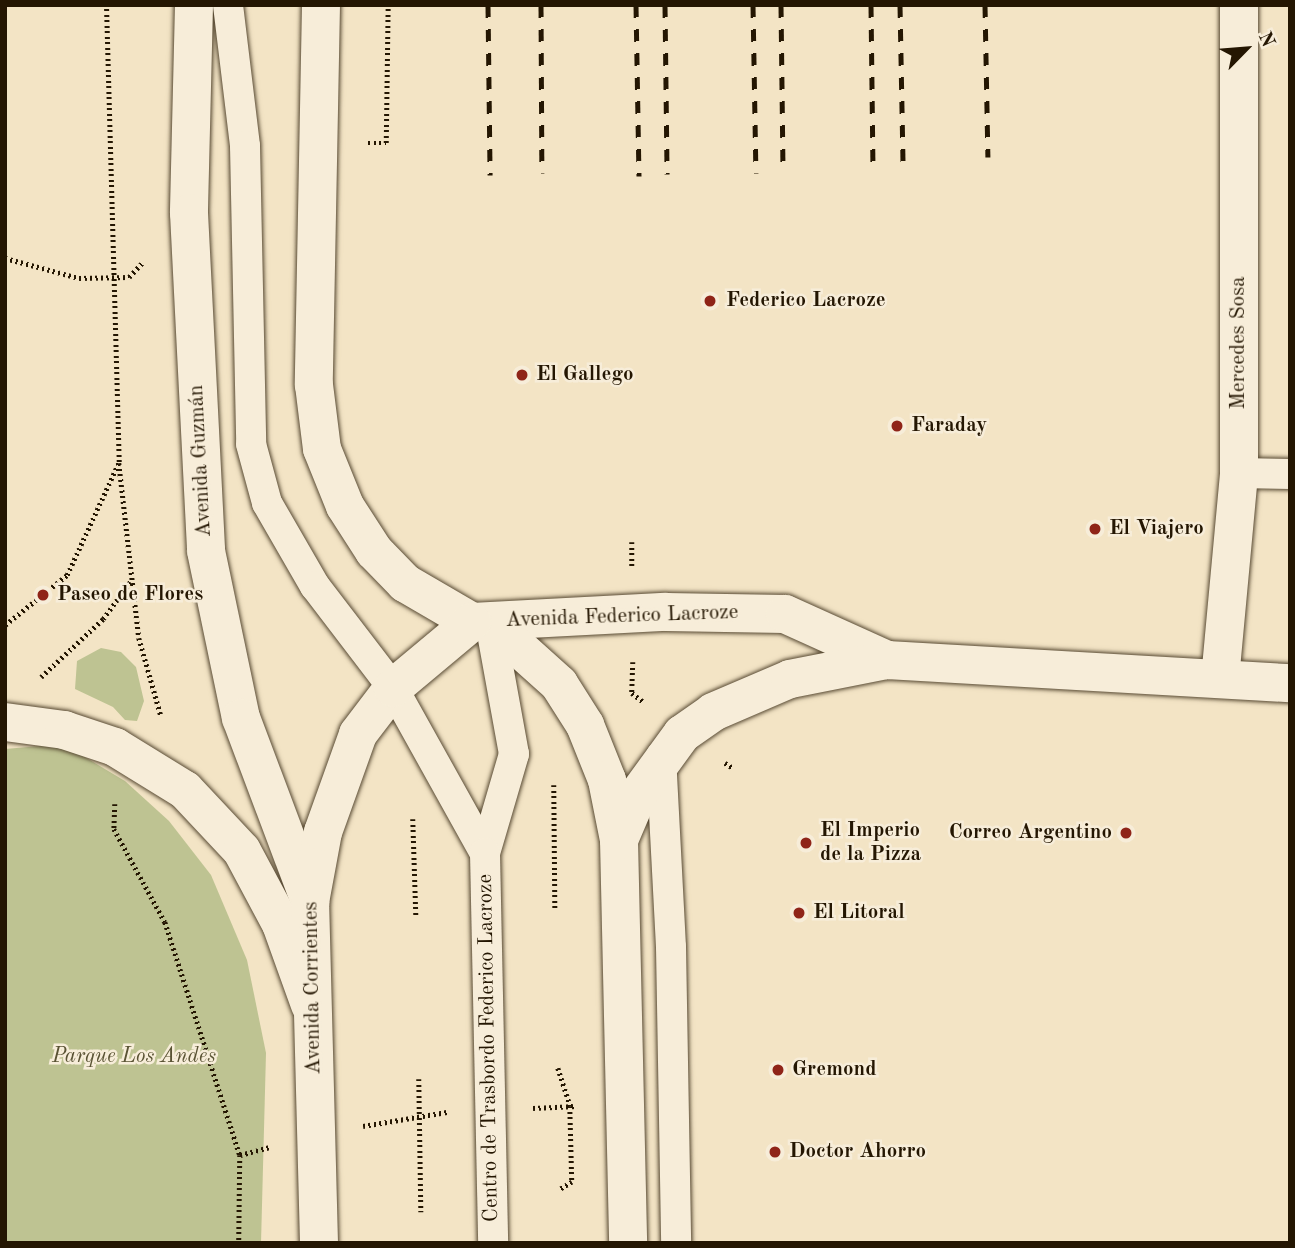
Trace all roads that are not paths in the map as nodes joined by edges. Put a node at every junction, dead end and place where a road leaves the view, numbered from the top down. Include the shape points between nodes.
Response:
1 (194, 5) edge
2 (228, 5) edge
3 (321, 5) edge
4 (1239, 5) edge
5 (1239, 472) junction
6 (1290, 474) edge
7 (481, 622) junction
8 (887, 660) junction
9 (1220, 679) junction
10 (1290, 683) edge
11 (393, 688) junction
12 (5, 722) edge
13 (671, 745) junction
14 (619, 839) junction
15 (485, 853) junction
16 (310, 901) junction
17 (310, 1005) junction
18 (319, 1243) edge
19 (493, 1243) edge
20 (628, 1243) edge
21 (676, 1243) edge

1 - 16 main road, Avenida Guzmán via 190,213 206,551 241,719
2 - 11 lane via 245,146 251,444 267,503 289,542 315,586
3 - 7 main road via 314,385 322,449 345,506 374,551 405,583
4 - 5 main road, Mercedes Sosa
5 - 6 lane
5 - 9 main road, Mercedes Sosa
7 - 8 main road, Avenida Federico Lacroze via 633,613 785,614
7 - 11 main road, Avenida Corrientes
7 - 14 main road via 559,684 585,725 607,780
7 - 15 lane via 513,754
8 - 9 main road, Avenida Federico Lacroze
8 - 13 main road, Avenida Federico Lacroze via 790,679 713,712
9 - 10 main road, Avenida Federico Lacroze
11 - 15 lane
11 - 16 main road, Avenida Corrientes via 358,734 340,774
12 - 17 main road via 64,730 115,747 185,790 242,851 281,925
13 - 14 main road
13 - 21 lane
14 - 20 main road
15 - 19 lane, Centro de Trasbordo Federico Lacroze
16 - 17 main road, Avenida Corrientes
17 - 18 main road, Avenida Corrientes

